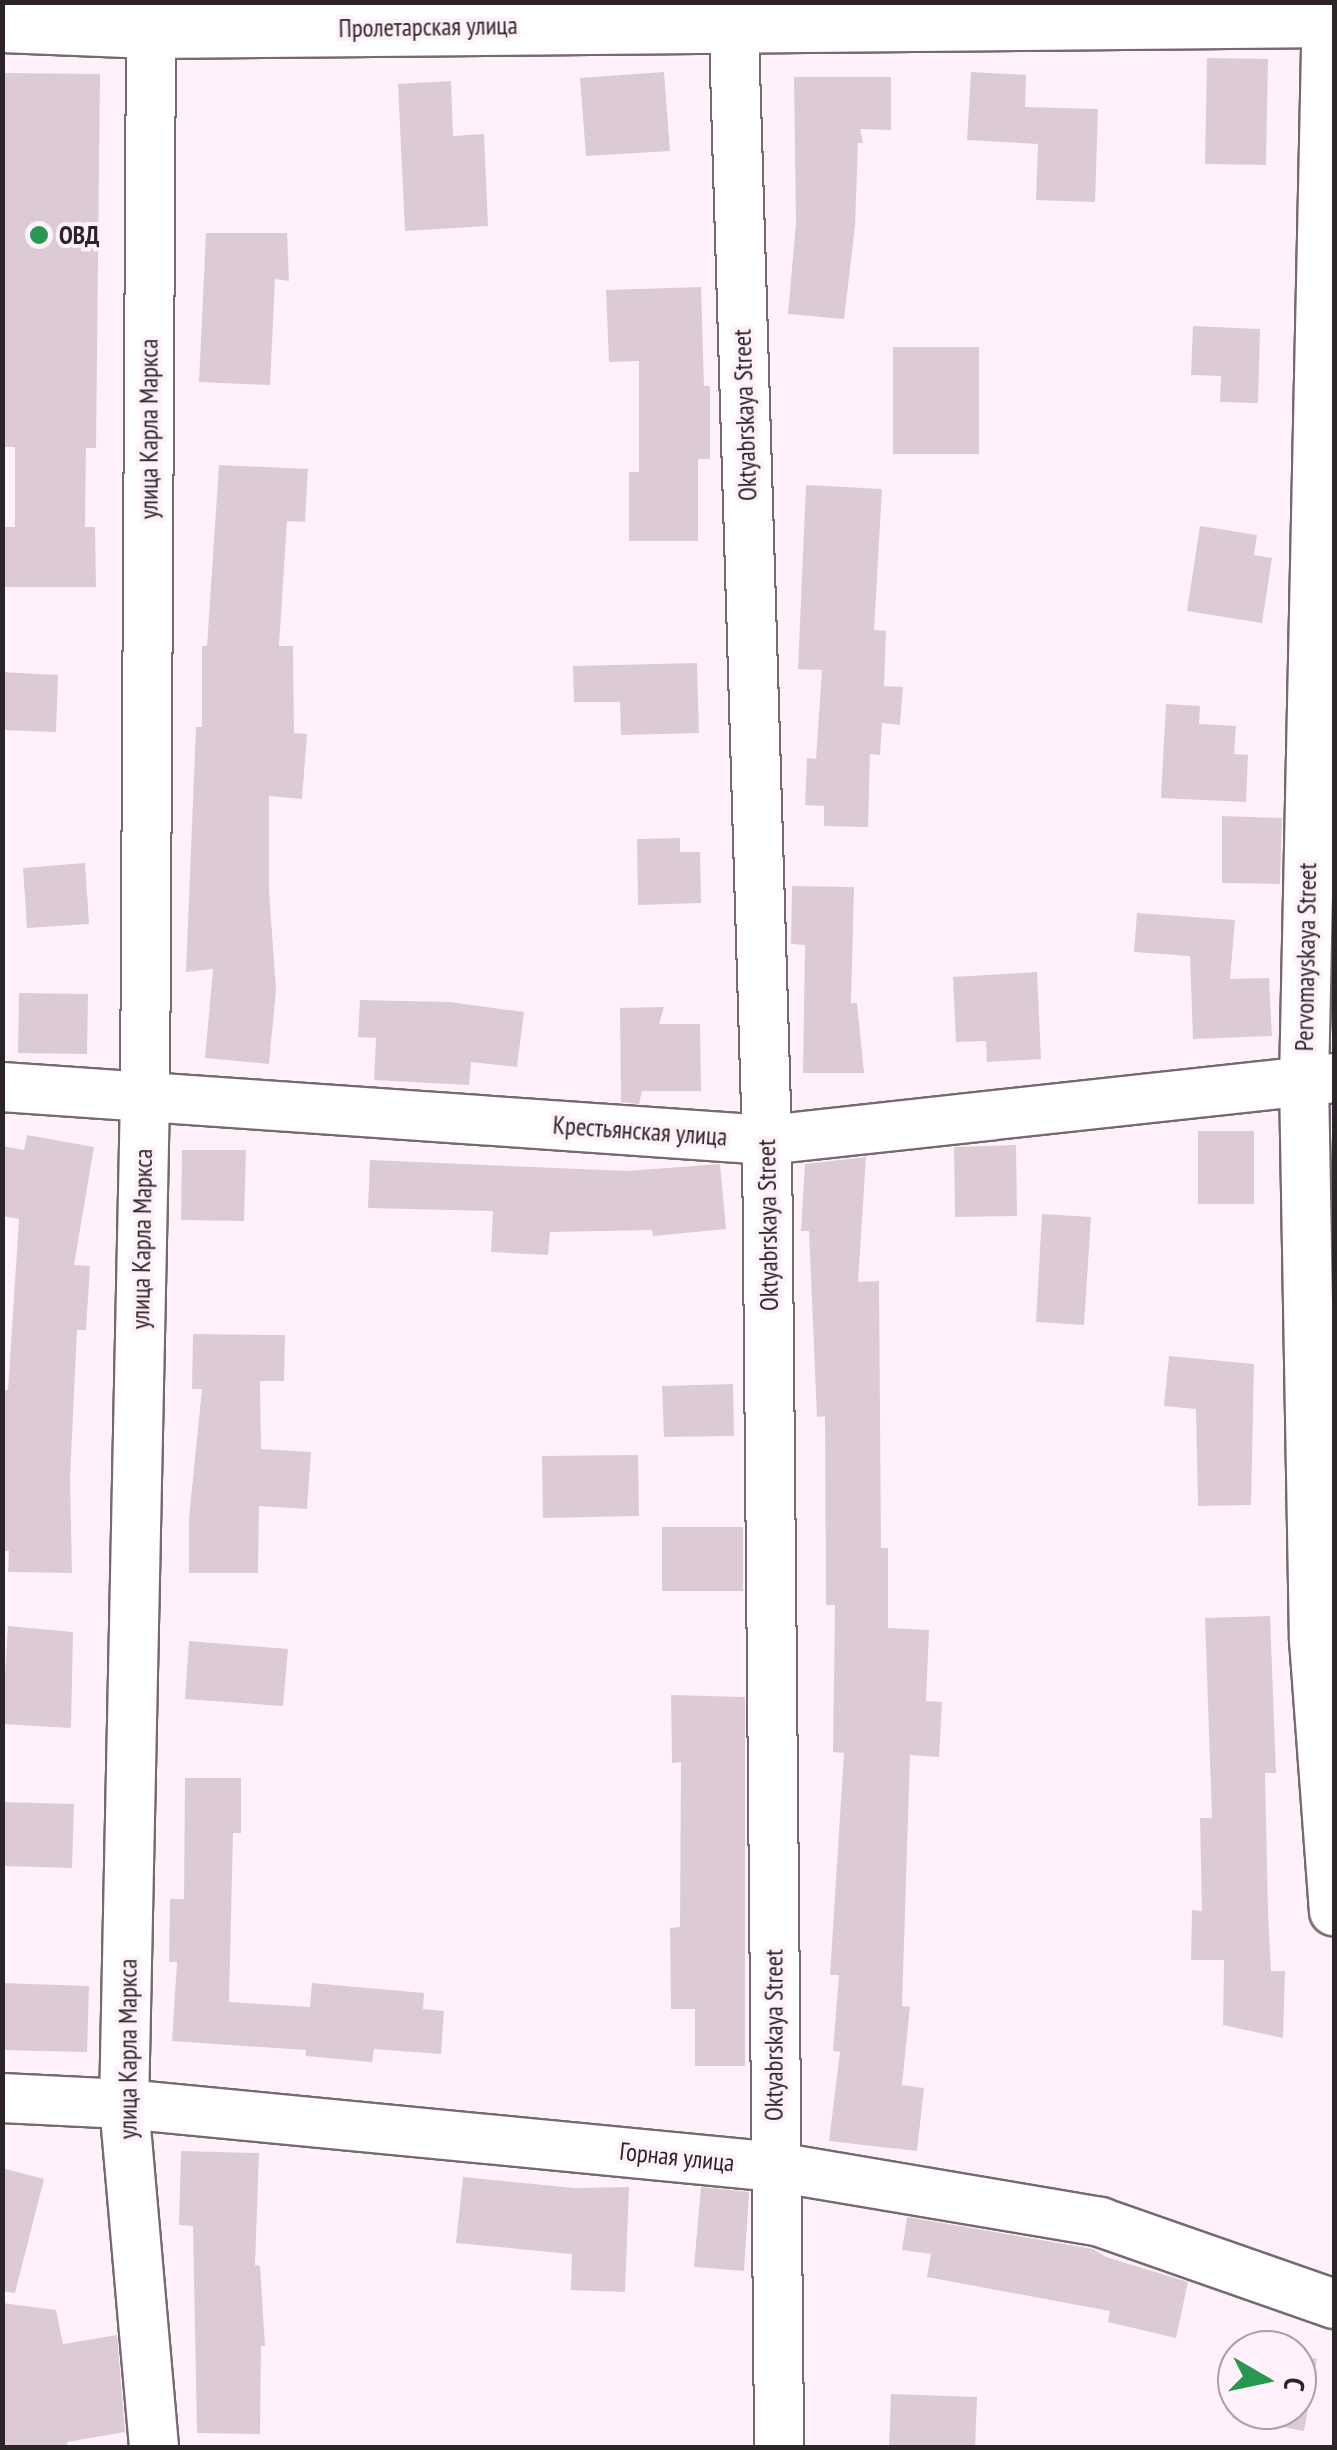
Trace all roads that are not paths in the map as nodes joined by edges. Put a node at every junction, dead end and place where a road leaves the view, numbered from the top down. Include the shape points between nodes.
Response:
1 (733, 13) edge
2 (1329, 13) edge
3 (2, 24) edge
4 (151, 30) junction
5 (1319, 1079) edge
6 (2, 1087) edge
7 (146, 1096) junction
8 (767, 1140) junction
9 (1334, 1911) edge
10 (2, 2098) edge
11 (124, 2104) junction
12 (776, 2166) junction
13 (1334, 2304) edge
14 (154, 2448) edge
15 (779, 2448) edge

1 - 2 main road, Пролетарская улица
1 - 4 main road, Пролетарская улица
1 - 8 street, Oktyabrskaya Street
2 - 5 street, Pervomayskaya Street
3 - 4 main road, Пролетарская улица
4 - 7 street, улица Карла Маркса
5 - 8 street, Крестьянская улица
5 - 9 street, Pervomayskaya Street via 1314,1640
6 - 7 street, Крестьянская улица
7 - 8 street, Крестьянская улица
7 - 11 street, улица Карла Маркса
8 - 12 street, Oktyabrskaya Street
10 - 11 street, Горная улица
11 - 12 street, Горная улица
11 - 14 street, улица Карла Маркса
12 - 13 street, Горная улица via 1100,2222
12 - 15 street, Oktyabrskaya Street

